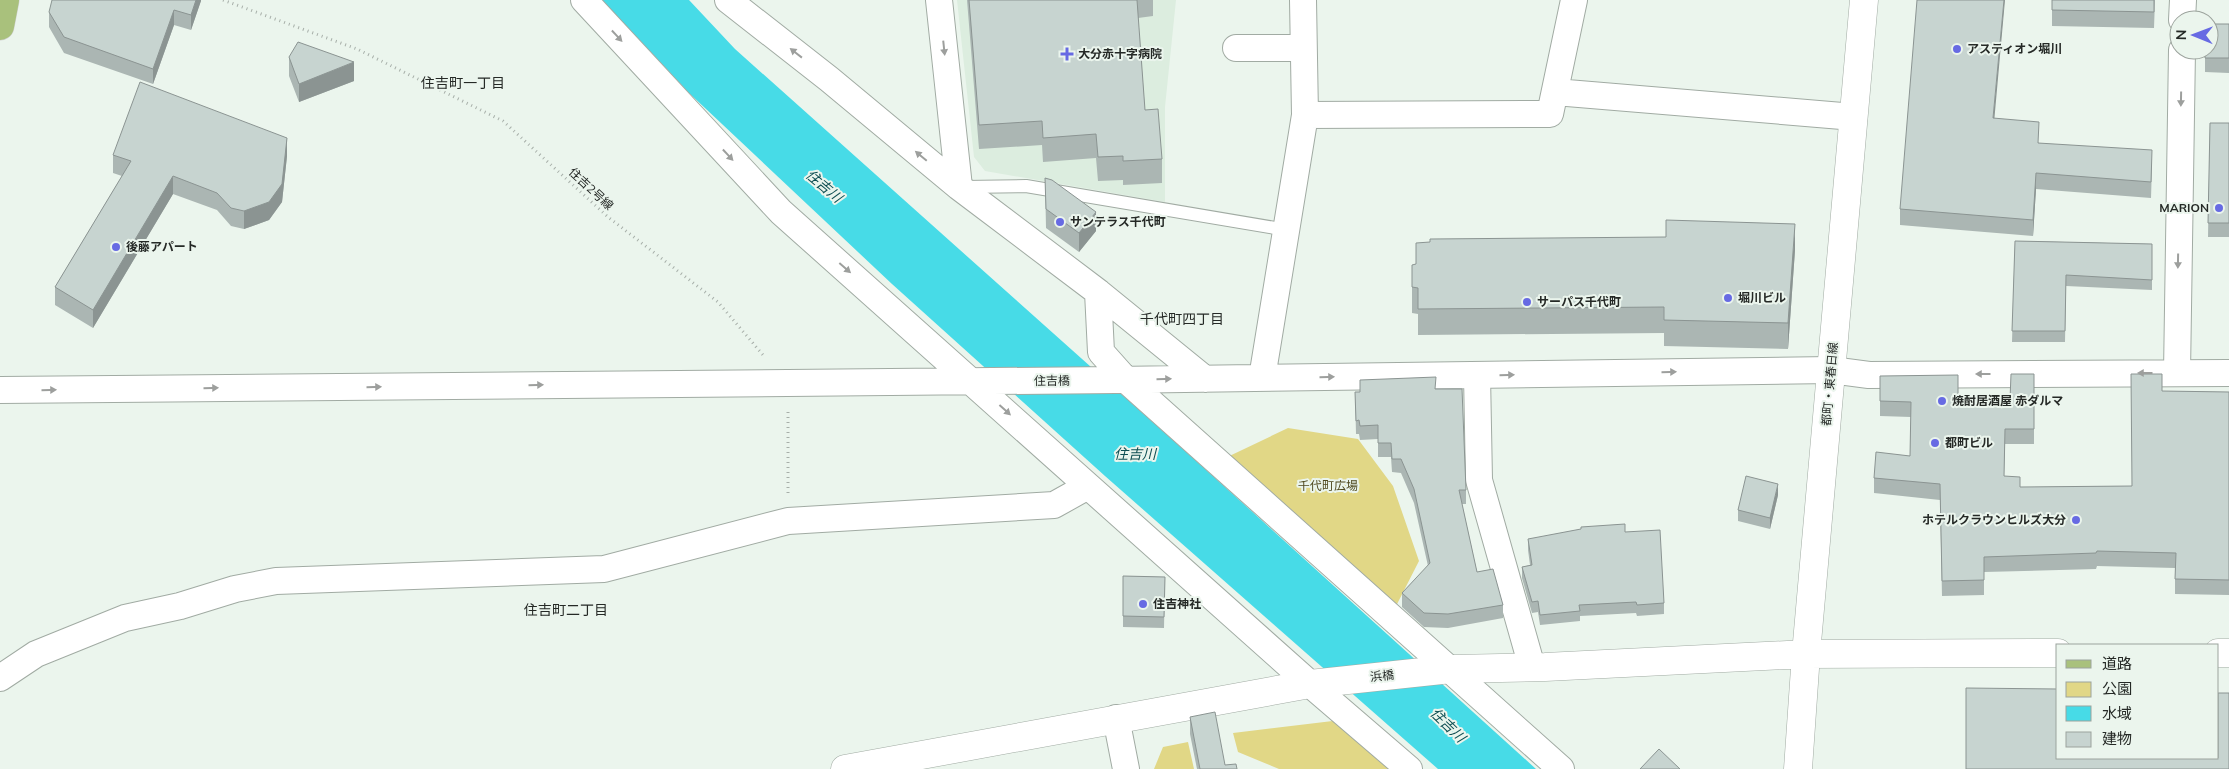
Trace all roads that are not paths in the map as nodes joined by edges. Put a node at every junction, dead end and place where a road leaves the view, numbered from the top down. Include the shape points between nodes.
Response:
1 (5, 0) edge
2 (584, 0) edge
3 (728, 0) edge
4 (939, 0) edge
5 (1303, 0) edge
6 (1574, 0) edge
7 (1864, 0) edge
8 (0, 26) edge
9 (1236, 48) dead end
10 (1303, 48) junction
11 (2182, 60) edge
12 (1555, 92) junction
13 (1305, 115) junction
14 (1854, 117) junction
15 (959, 187) junction
16 (1287, 230) junction
17 (1098, 292) junction
18 (1831, 370) junction
19 (2176, 373) junction
20 (2229, 373) edge
21 (1477, 375) junction
22 (1262, 378) junction
23 (1205, 379) junction
24 (1121, 380) junction
25 (982, 381) junction
26 (0, 390) edge
27 (1088, 486) junction
28 (2056, 653) edge
29 (1806, 654) junction
30 (1532, 667) junction
31 (1447, 669) junction
32 (0, 678) edge
33 (1316, 683) junction
34 (1116, 718) junction
35 (845, 769) edge
36 (1126, 769) edge
37 (1408, 769) edge
38 (1562, 769) edge
39 (1798, 769) edge

1 - 8 main road
2 -> 25 street via 781,212
15 -> 3 street
4 -> 15 street
5 - 10 street
6 - 12 street
7 - 14 street, 都町・東春日線
9 - 10 street
10 - 13 street
11 -> 19 street
12 - 13 street via 1550,114
12 - 14 street
13 - 16 street
14 - 18 street, 都町・東春日線
15 - 16 lane via 1026,186
15 - 17 street
16 - 22 street
17 - 23 street
17 - 24 street via 1101,352
19 -> 18 street, 住吉橋 via 1869,375
21 -> 18 street, 住吉橋
18 - 29 street, 都町・東春日線
19 - 20 street, 住吉橋
22 -> 21 street, 住吉橋
21 - 30 street via 1478,480
22 - 23 street, 住吉橋
24 -> 23 street, 住吉橋
24 - 25 street, 住吉橋
24 - 31 street
26 -> 25 street, 住吉橋
25 -> 27 street
27 - 32 street via 1054,505 788,521 604,569 276,581 125,618 36,654
27 - 33 street
28 - 29 street, 浜橋
29 - 30 street, 浜橋
29 - 39 street, 都町・東春日線
30 - 31 street, 浜橋
31 - 33 street, 浜橋
31 - 38 street
33 - 34 street, 浜橋
33 - 37 street
34 - 35 street, 浜橋
34 - 36 street

